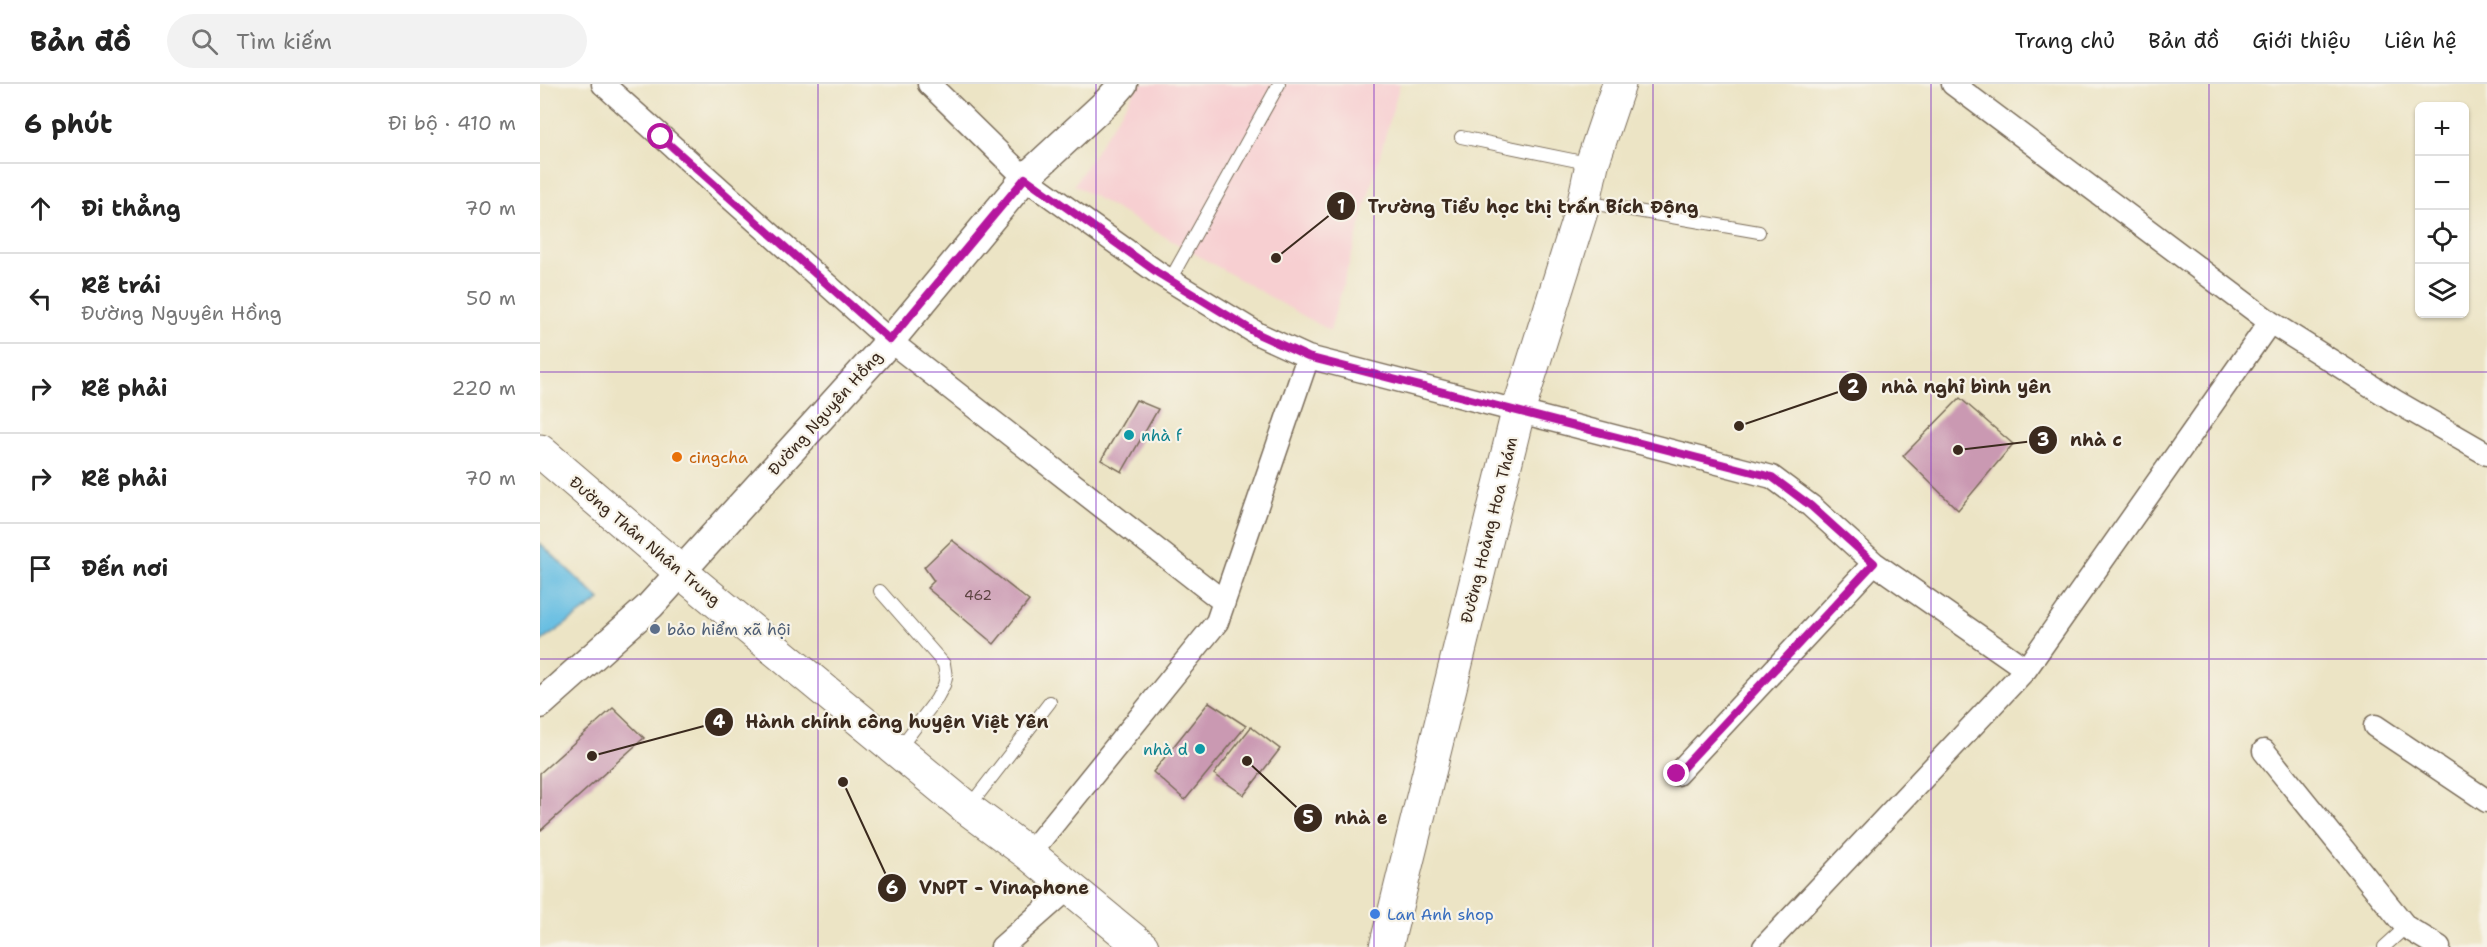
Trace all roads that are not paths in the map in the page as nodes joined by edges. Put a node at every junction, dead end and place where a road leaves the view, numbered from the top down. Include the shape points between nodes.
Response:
1 (603, 84) edge
2 (929, 84) edge
3 (1123, 84) edge
4 (1279, 84) edge
5 (1619, 84) edge
6 (1953, 84) edge
7 (1461, 137) dead end
8 (1592, 164) junction
9 (1025, 178) junction
10 (1584, 202) junction
11 (1759, 232) dead end
12 (1170, 280) junction
13 (2270, 322) junction
14 (890, 340) junction
15 (1308, 357) junction
16 (1518, 412) junction
17 (540, 451) edge
18 (2487, 454) edge
19 (1874, 563) junction
20 (681, 572) junction
21 (880, 591) dead end
22 (1224, 602) junction
23 (2026, 669) junction
24 (1050, 702) dead end
25 (540, 704) edge
26 (2375, 726) dead end
27 (897, 751) junction
28 (2264, 751) dead end
29 (1677, 774) dead end
30 (2487, 801) edge
31 (968, 809) junction
32 (1029, 854) junction
33 (1070, 887) junction
34 (2406, 927) junction
35 (1002, 947) edge
36 (1142, 947) edge
37 (1386, 947) edge
38 (1764, 947) edge
39 (2384, 947) edge
40 (2439, 947) edge

1 - 14 street
2 - 9 street
3 - 9 street, Đường Nguyên Hồng
4 - 12 lane
5 - 8 main road, Đường Hoàng Hoa Thám
6 - 13 street
7 - 8 lane
8 - 10 main road, Đường Hoàng Hoa Thám
9 - 12 street
9 - 14 street, Đường Nguyên Hồng
10 - 11 lane
10 - 16 main road, Đường Hoàng Hoa Thám
12 - 15 street via 1258,334
13 - 18 street
13 - 23 street
14 - 20 street, Đường Nguyên Hồng
14 - 22 street
15 - 16 street
15 - 22 street
16 - 19 street via 1772,477
16 - 37 main road, Đường Hoàng Hoa Thám
17 - 20 main road, Đường Thân Nhân Trung
19 - 23 street
19 - 29 street
20 - 25 street, Đường Nguyên Hồng via 650,606
20 - 27 main road, Đường Thân Nhân Trung
21 - 27 lane via 944,664 946,677 936,700
22 - 32 street via 1217,622
23 - 38 street
24 - 31 lane
26 - 30 street
27 - 31 main road, Đường Thân Nhân Trung
28 - 34 street
31 - 32 main road, Đường Thân Nhân Trung
32 - 33 main road, Đường Thân Nhân Trung
33 - 35 street
33 - 36 main road, Đường Thân Nhân Trung
34 - 39 lane
34 - 40 street

